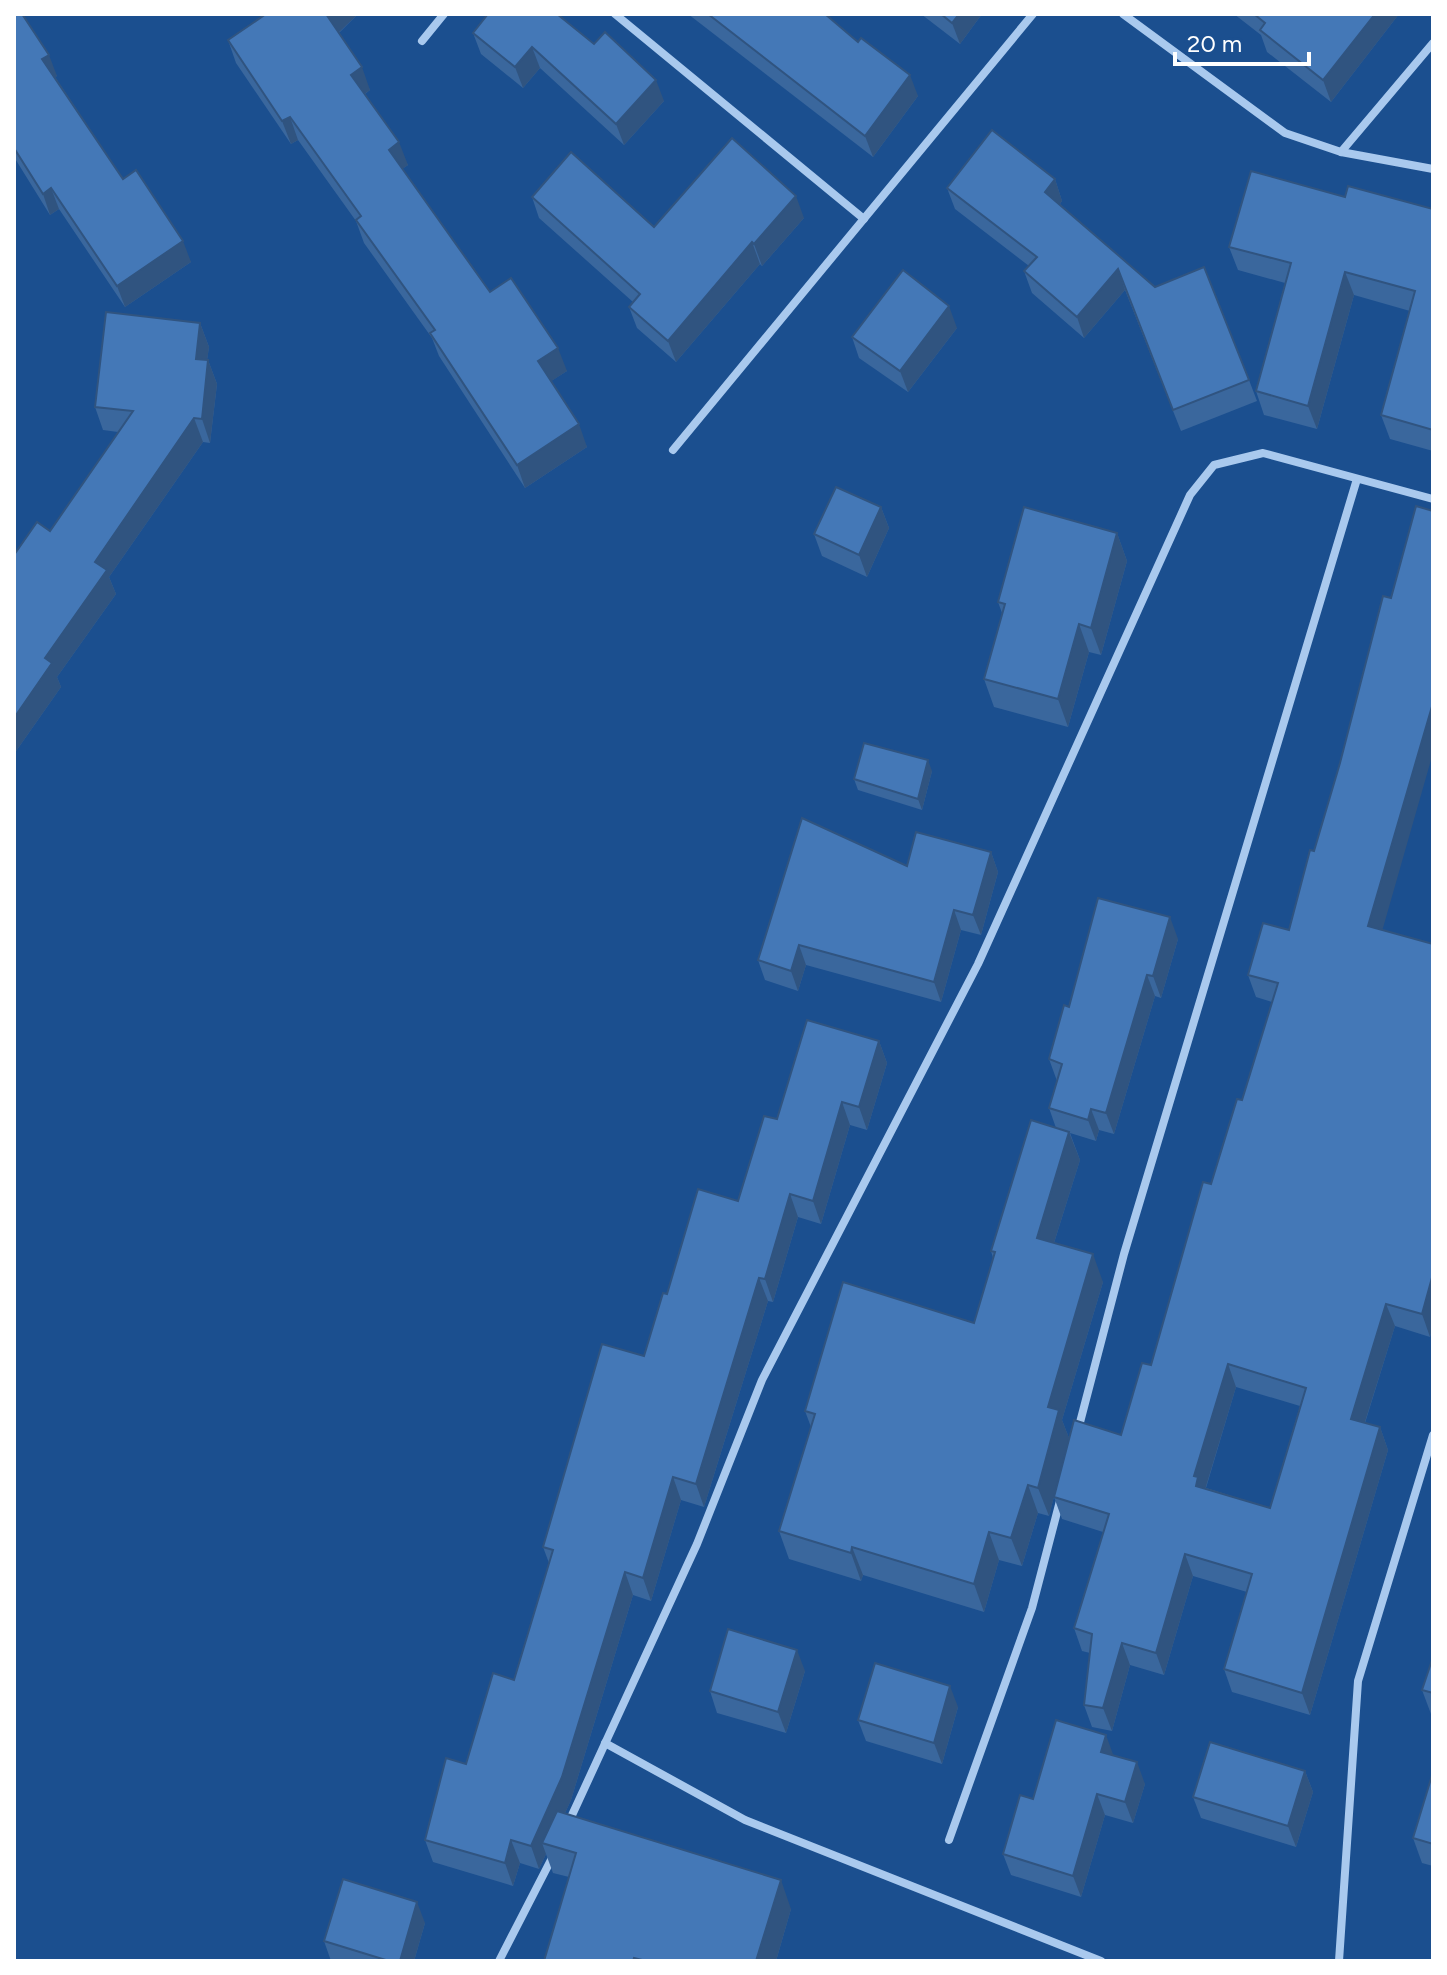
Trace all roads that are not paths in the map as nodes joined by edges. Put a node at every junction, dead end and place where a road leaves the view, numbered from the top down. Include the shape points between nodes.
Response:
1 (444, 14) edge
2 (615, 14) edge
3 (1033, 14) edge
4 (1123, 14) edge
5 (422, 41) dead end
6 (1433, 43) edge
7 (1341, 152) junction
8 (1433, 169) edge
9 (864, 219) junction
10 (673, 450) dead end
11 (1357, 479) junction
12 (1433, 499) edge
13 (1433, 1435) edge
14 (1076, 1439) edge
15 (1064, 1485) edge
16 (605, 1743) junction
17 (949, 1840) dead end
18 (499, 1961) edge
19 (1101, 1961) edge
20 (1339, 1961) edge

1 - 5 street
2 - 9 street
3 - 9 street
4 - 7 street via 1285,133
6 - 7 street
7 - 8 street
9 - 10 street
11 - 12 street
11 - 14 street via 1124,1254
11 - 16 street via 1263,453 1214,465 1190,495 978,964 762,1380 697,1544
13 - 20 street via 1358,1681
15 - 17 street via 1032,1608
16 - 18 street
16 - 19 street via 745,1820

